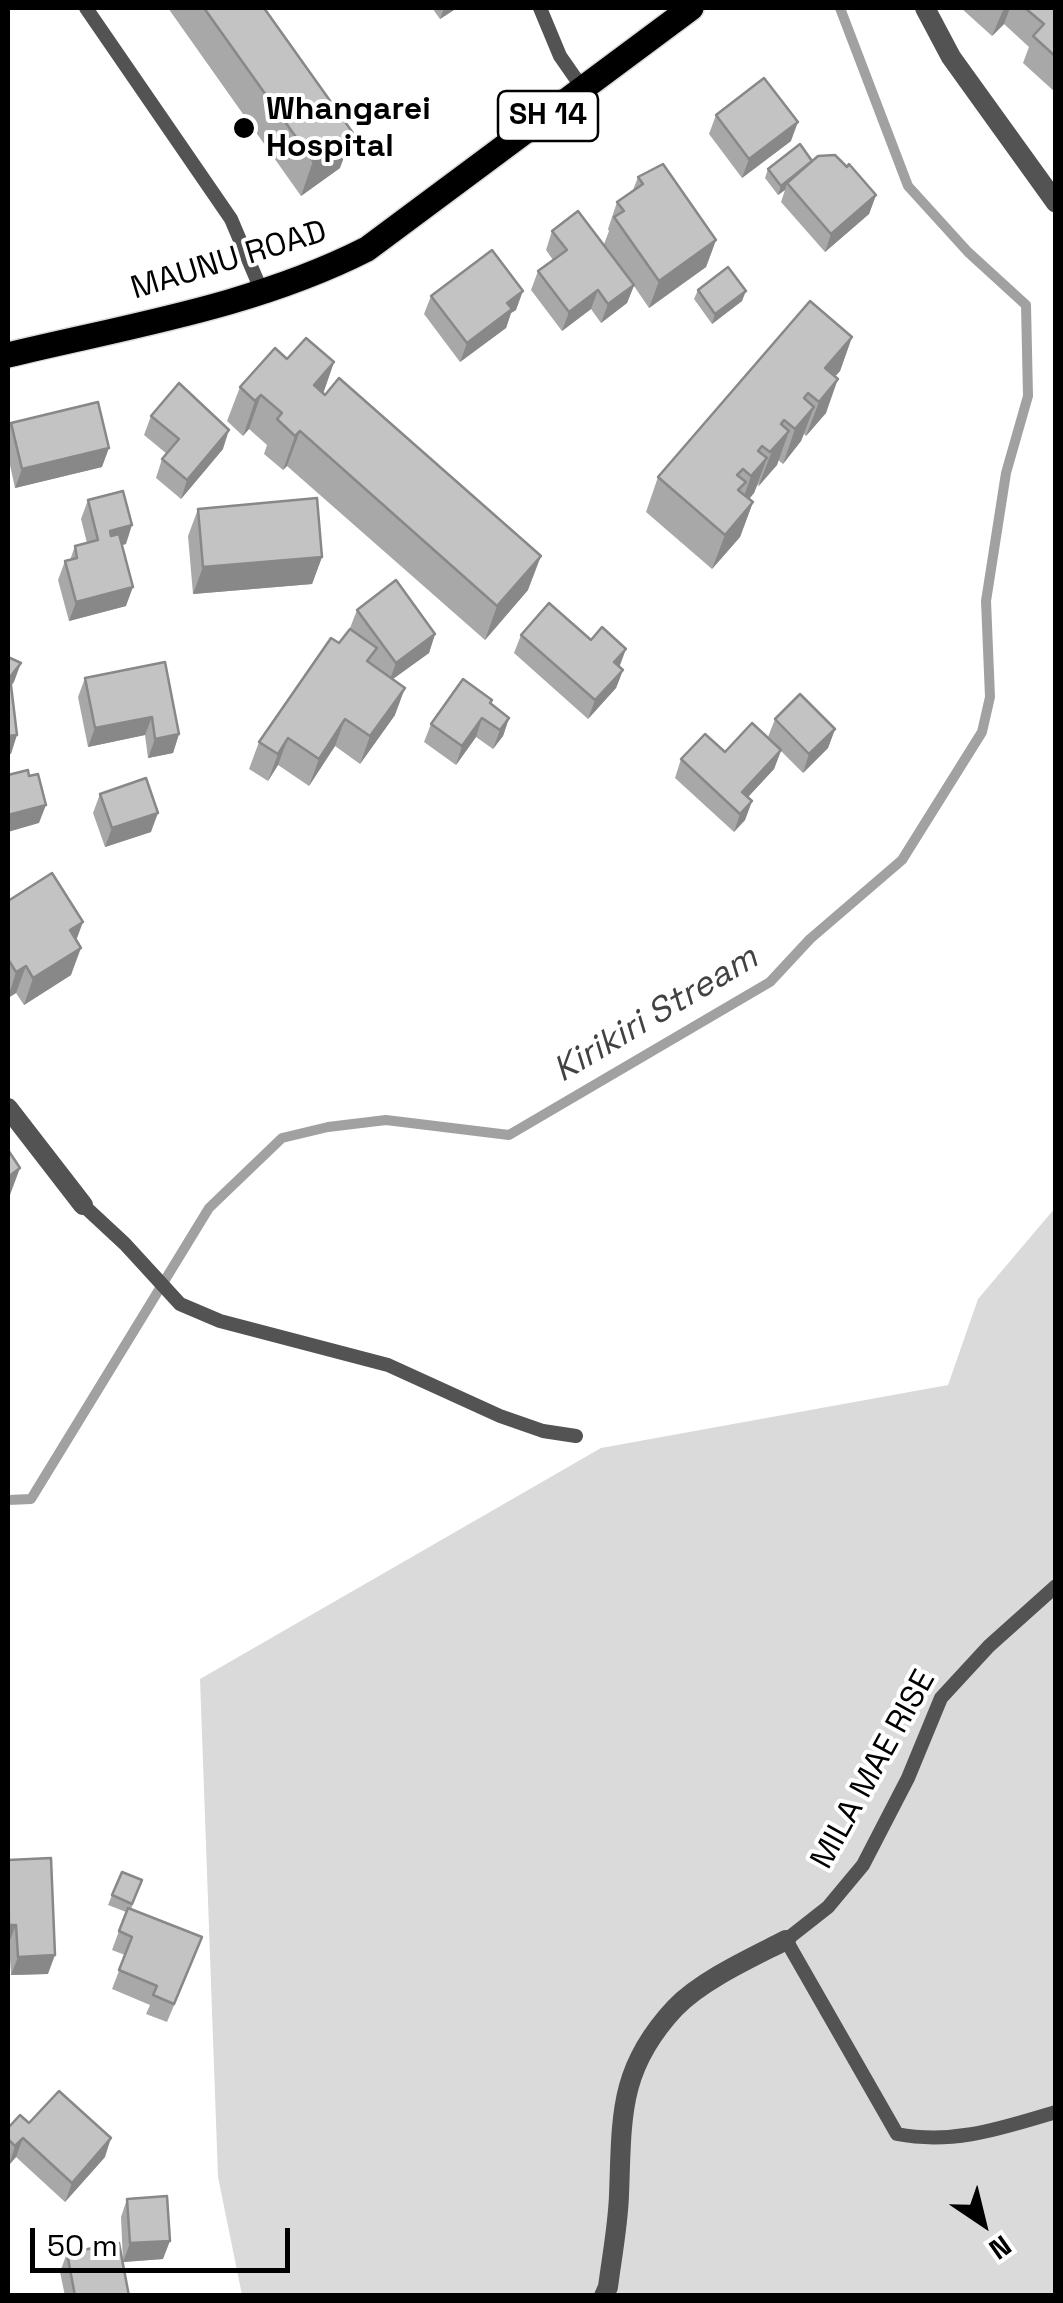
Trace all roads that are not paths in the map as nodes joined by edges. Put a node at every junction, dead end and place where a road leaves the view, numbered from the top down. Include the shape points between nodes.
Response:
1 (86, 8) edge
2 (540, 8) edge
3 (691, 8) edge
4 (925, 8) edge
5 (583, 89) junction
6 (1056, 204) edge
7 (262, 292) junction
8 (8, 355) edge
9 (8, 1108) edge
10 (82, 1205) joint
11 (576, 1436) dead end
12 (1056, 1586) edge
13 (786, 1940) junction
14 (1056, 2112) edge
15 (604, 2296) edge

1 - 7 lane via 232,219
2 - 5 lane
3 - 5 main road, MAUNU ROAD / SH 14
4 - 6 street via 950,57
5 - 7 main road, MAUNU ROAD / SH 14 via 367,249
7 - 8 main road, MAUNU ROAD / SH 14
9 - 10 street
10 - 11 lane via 180,1304 220,1321 388,1365 500,1416
12 - 13 lane, MILA MAE RISE via 942,1698 863,1864 828,1907
13 - 14 lane via 898,2134 928,2140 986,2132
13 - 15 street, MILA MAE RISE via 677,2006 640,2052 620,2118 619,2199

